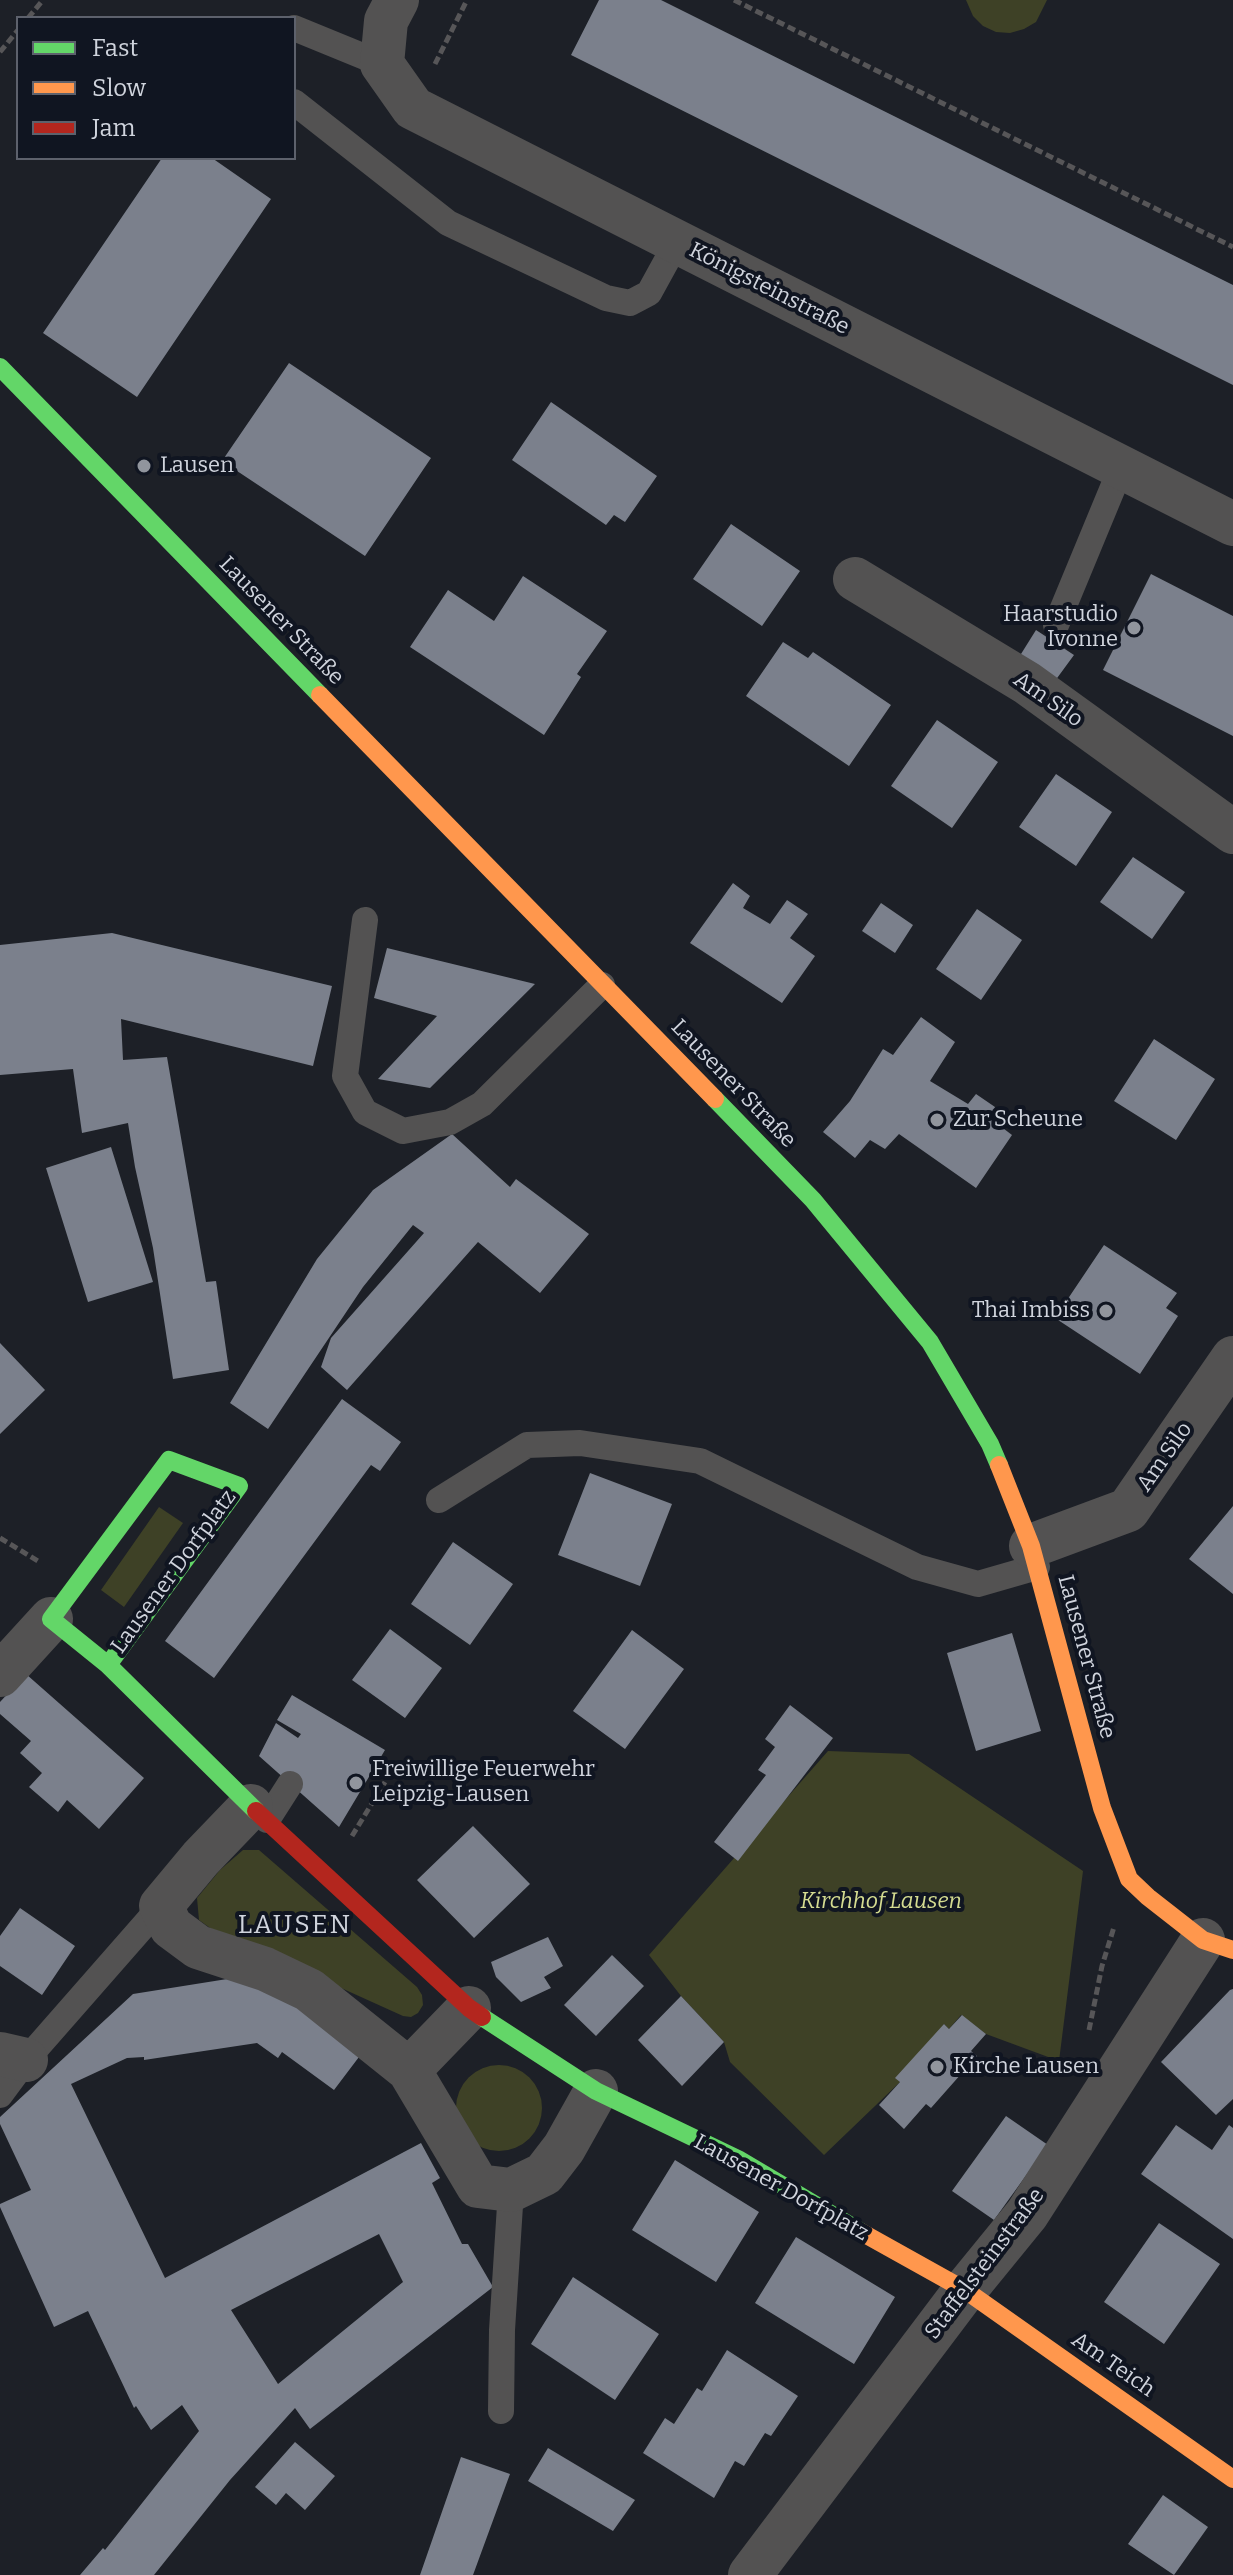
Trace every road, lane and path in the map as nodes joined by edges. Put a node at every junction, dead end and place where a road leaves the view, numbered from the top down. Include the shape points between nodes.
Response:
1 (43, 0) edge
2 (397, 0) edge
3 (467, 0) edge
4 (734, 0) edge
5 (30, 16) edge
6 (296, 29) edge
7 (16, 32) edge
8 (0, 52) edge
9 (382, 64) junction
10 (296, 104) edge
11 (413, 108) junction
12 (677, 242) junction
13 (1233, 247) edge
14 (0, 367) edge
15 (1121, 468) junction
16 (1233, 524) edge
17 (855, 579) dead end
18 (1056, 625) dead end
19 (1233, 832) edge
20 (365, 920) dead end
21 (602, 985) junction
22 (1233, 1358) edge
23 (439, 1500) dead end
24 (1034, 1557) junction
25 (51, 1619) junction
26 (108, 1665) junction
27 (0, 1675) edge
28 (385, 1782) dead end
29 (290, 1784) dead end
30 (259, 1813) junction
31 (327, 1876) junction
32 (1129, 1879) junction
33 (161, 1906) junction
34 (1218, 1945) edge
35 (469, 2008) junction
36 (1087, 2041) dead end
37 (13, 2057) edge
38 (409, 2070) junction
39 (596, 2091) junction
40 (0, 2095) edge
41 (511, 2190) junction
42 (965, 2290) junction
43 (501, 2411) dead end
44 (1233, 2479) edge
45 (750, 2575) edge

1 - 5 path
2 - 9 street via 386,21
3 - 11 path
4 - 13 path
6 - 9 lane
7 - 8 path
9 - 11 street, Königsteinstraße
10 - 12 lane via 448,223 606,298 630,303 649,293
11 - 12 street, Königsteinstraße
12 - 15 street, Königsteinstraße
14 - 21 main road, Lausener Straße
15 - 16 street, Königsteinstraße
15 - 18 lane
17 - 19 street, Am Silo via 1027,683
20 - 21 lane via 345,1076 365,1112 403,1131 450,1122 482,1104
21 - 24 main road, Lausener Straße via 813,1200 930,1342 990,1444
22 - 24 street, Am Silo via 1128,1510
23 - 24 lane via 527,1445 580,1443 700,1461 917,1567 978,1584
24 - 32 main road, Lausener Straße via 1102,1808
25 - 26 main road, Lausener Dorfplatz
25 - 26 main road, Lausener Dorfplatz via 169,1460 239,1486
25 - 27 street
26 - 30 main road, Lausener Dorfplatz
28 - 31 path
29 - 30 lane
30 - 31 main road, Lausener Dorfplatz
30 - 33 street via 201,1858
31 - 35 main road, Lausener Dorfplatz
32 - 34 main road, Lausener Straße
32 - 36 path via 1102,1966
33 - 37 lane
33 - 38 street via 171,1927 198,1947 309,1990
34 - 42 street, Staffelsteinstraße via 1027,2214
35 - 38 street
35 - 39 main road, Lausener Dorfplatz
37 - 40 lane
38 - 41 street via 478,2186
39 - 41 street via 544,2174
39 - 42 main road, Lausener Dorfplatz via 738,2159
41 - 43 lane
42 - 44 main road, Am Teich
42 - 45 street, Staffelsteinstraße

